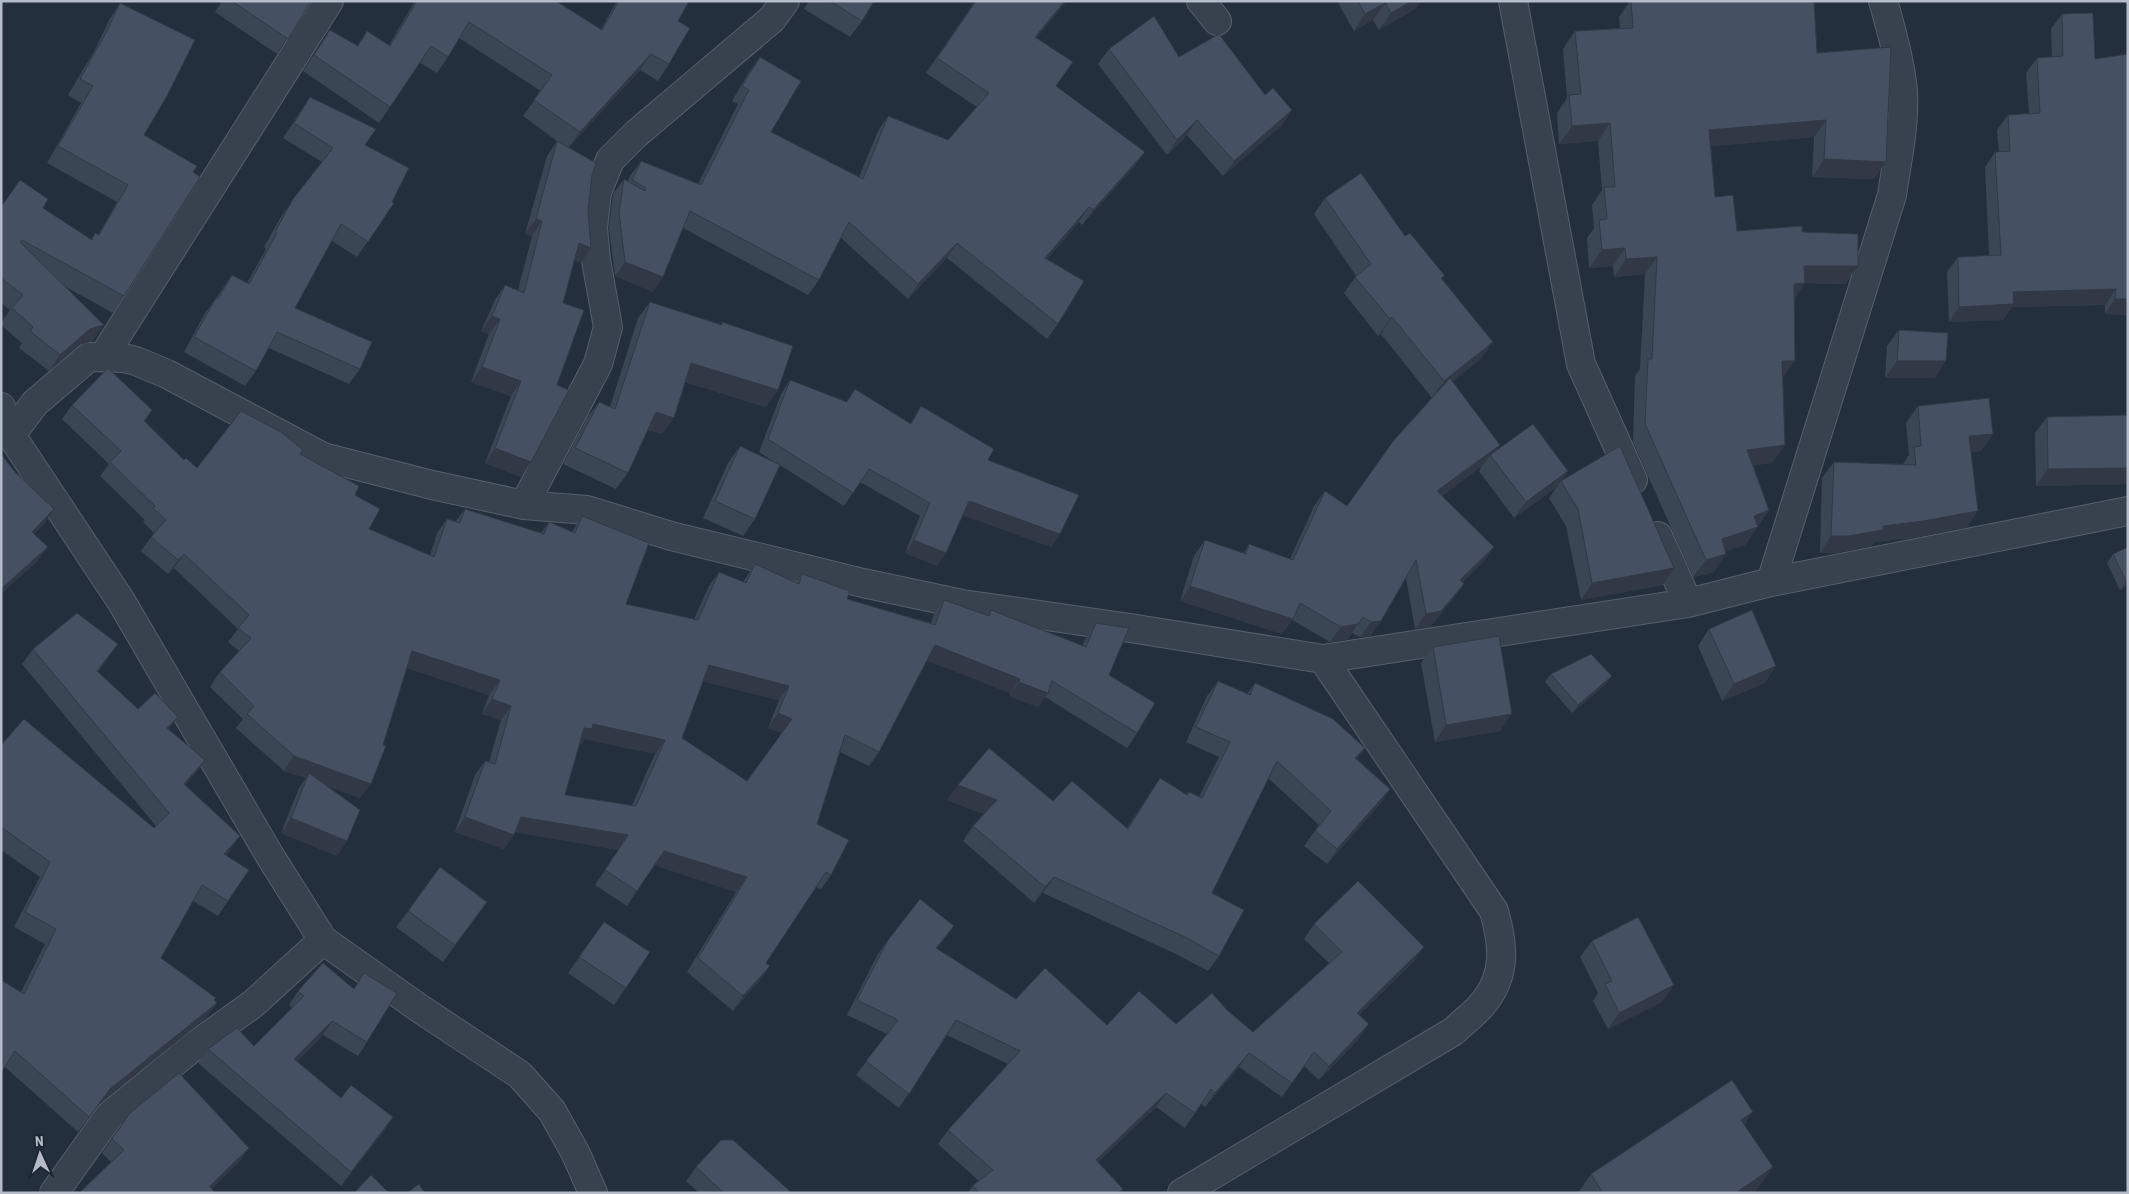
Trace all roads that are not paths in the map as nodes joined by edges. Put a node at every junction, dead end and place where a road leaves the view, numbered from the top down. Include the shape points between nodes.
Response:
1 (329, 1) edge
2 (784, 1) edge
3 (1513, 1) edge
4 (1883, 1) edge
5 (103, 357) junction
6 (1, 407) edge
7 (11, 435) junction
8 (524, 505) junction
9 (2128, 511) edge
10 (1771, 582) junction
11 (1688, 603) junction
12 (1323, 659) junction
13 (323, 940) junction
14 (54, 1193) edge
15 (593, 1193) edge
16 (1182, 1193) edge

1 - 5 street
2 - 8 street via 772,19 636,134 610,160 597,192 593,228 608,327 598,364
3 - 11 street via 1581,364
4 - 10 street via 1898,51 1903,93 1892,195
5 - 7 street via 89,357 35,403
5 - 8 street via 130,360 167,374 323,457
6 - 7 street
7 - 13 street via 121,601 270,856
8 - 12 street via 587,510 671,536 962,604
9 - 10 street
10 - 11 street
11 - 12 street
12 - 16 street via 1494,911 1502,940 1500,972 1486,1001 1454,1031
13 - 14 street via 254,1004 192,1047 109,1116
13 - 15 street via 520,1074 552,1110

